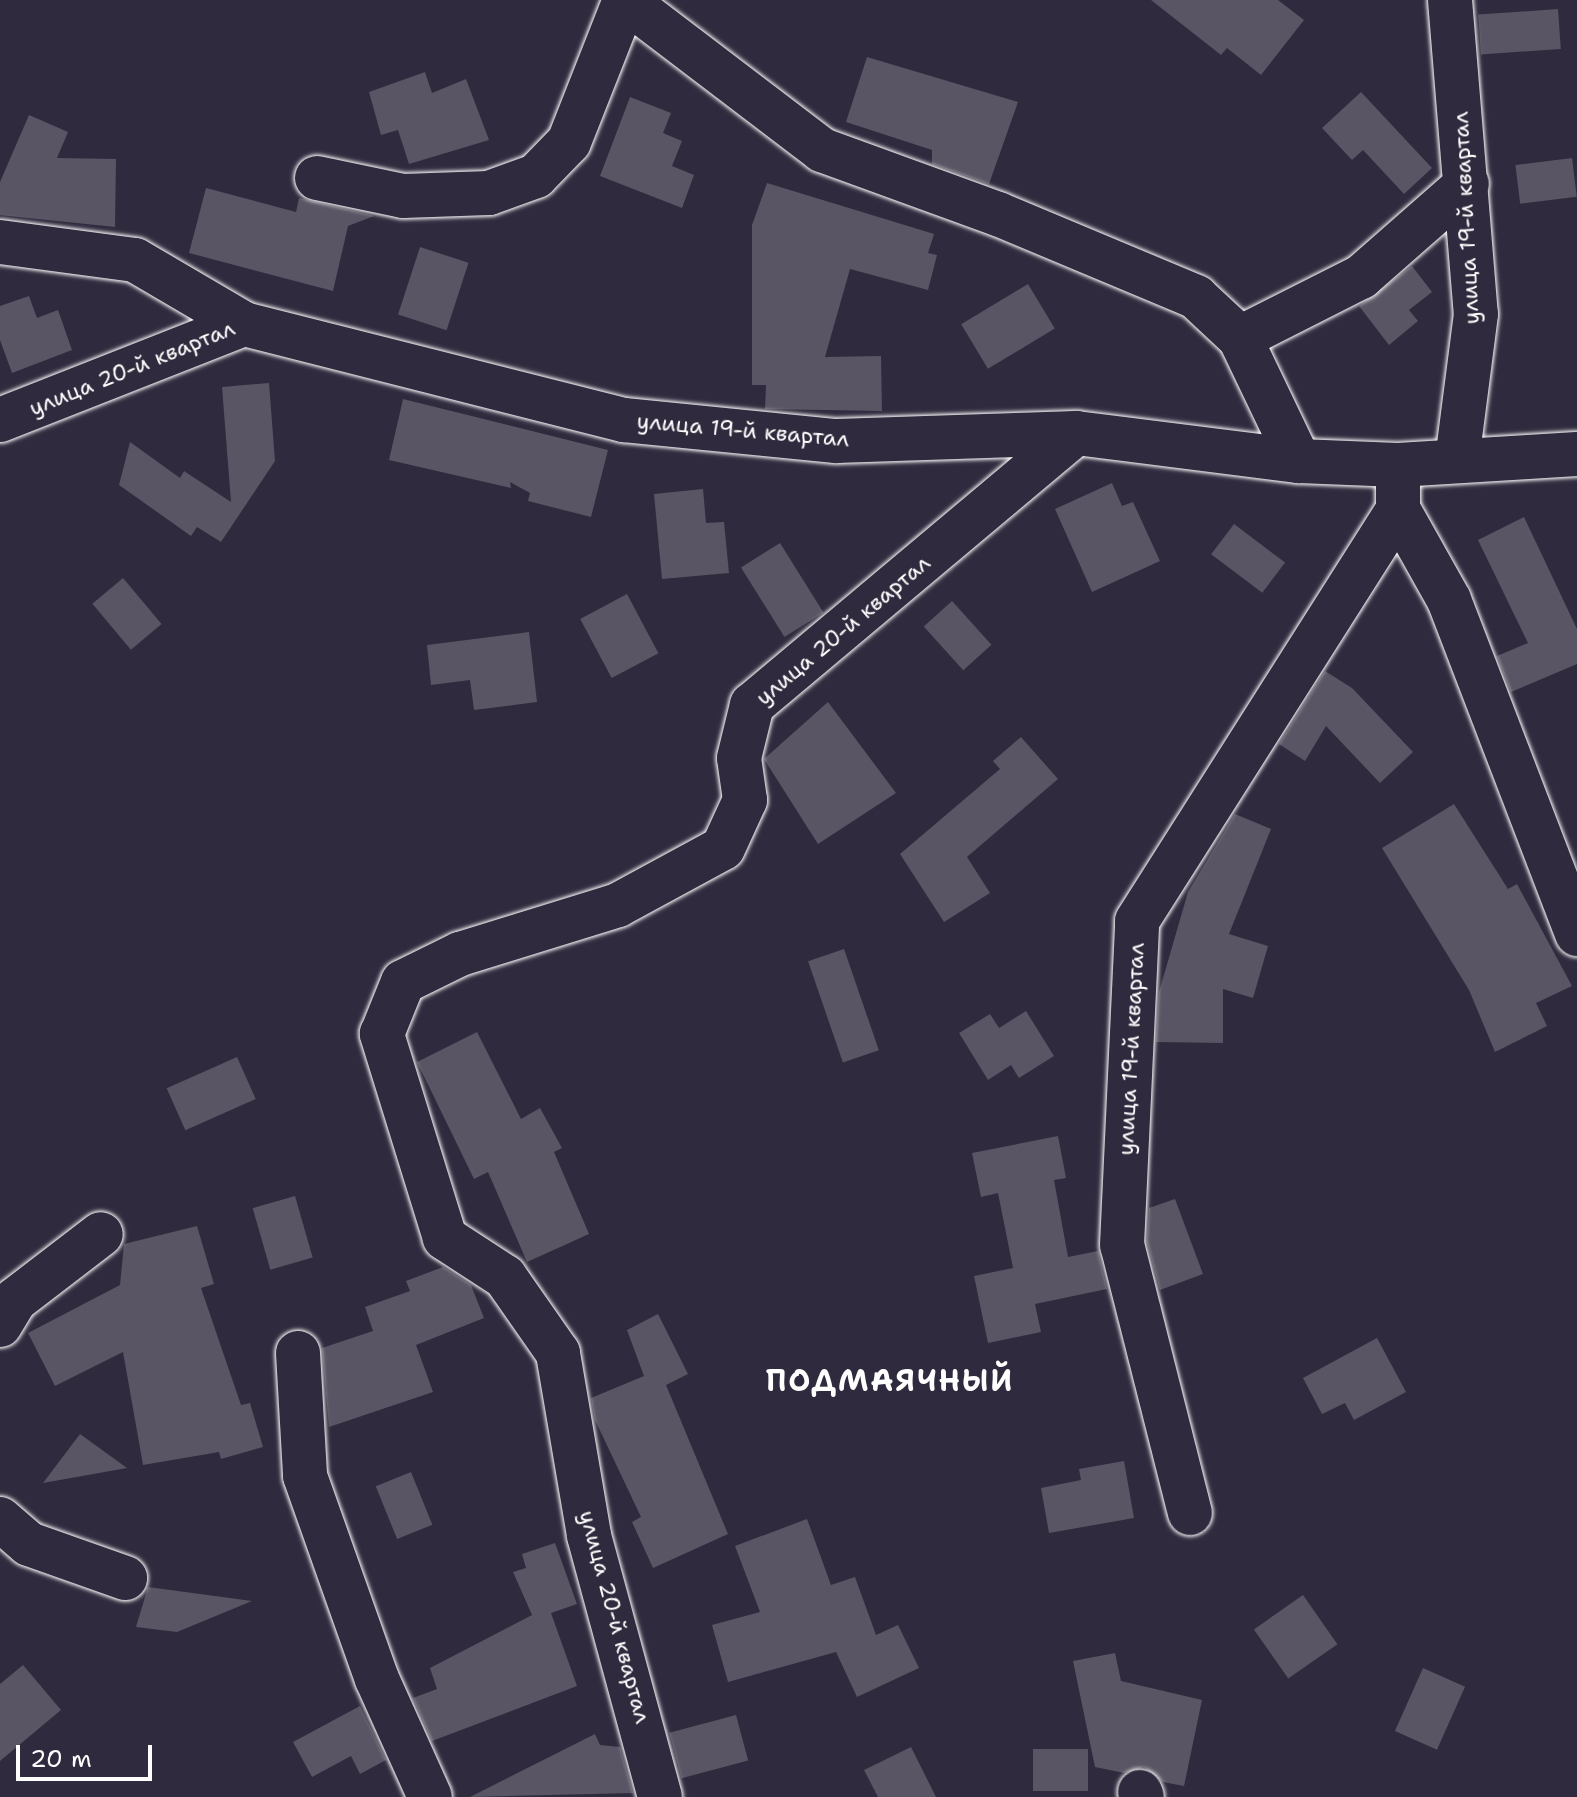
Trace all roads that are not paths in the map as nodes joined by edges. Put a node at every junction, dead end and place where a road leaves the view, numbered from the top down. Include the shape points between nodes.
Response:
1 (625, 0) edge
2 (1450, 0) edge
3 (317, 178) dead end
4 (1467, 184) junction
5 (0, 242) edge
6 (244, 324) junction
7 (1240, 338) junction
8 (0, 420) edge
9 (1076, 433) junction
10 (1577, 454) edge
11 (1457, 460) junction
12 (1299, 461) junction
13 (1398, 465) junction
14 (1398, 509) junction
15 (1577, 934) edge
16 (101, 1234) dead end
17 (0, 1325) edge
18 (298, 1353) dead end
19 (1190, 1513) dead end
20 (0, 1519) edge
21 (125, 1578) dead end
22 (430, 1797) edge
23 (660, 1797) edge

1 - 3 street via 569,142 536,176 489,193 403,196
1 - 7 street via 822,150 998,214 1196,297
2 - 4 street, улица 19-й квартал
4 - 7 street via 1361,277
4 - 11 street, улица 19-й квартал via 1476,314
5 - 6 street, улица 20-й квартал via 135,260
6 - 8 street, улица 20-й квартал
6 - 9 street, улица 19-й квартал via 624,420 836,441
7 - 12 street
9 - 12 street, улица 19-й квартал
9 - 23 street, улица 20-й квартал via 752,705 739,758 745,800 723,848 618,905 460,954 403,982 382,1034 445,1238 505,1277 558,1353 589,1535
10 - 11 street
11 - 13 street, улица 19-й квартал
12 - 13 street, улица 19-й квартал
13 - 14 street
14 - 15 street via 1449,600
14 - 19 street, улица 19-й квартал via 1137,921 1122,1245
16 - 17 street via 15,1300
18 - 22 street via 305,1476 377,1679
20 - 21 street via 29,1544

